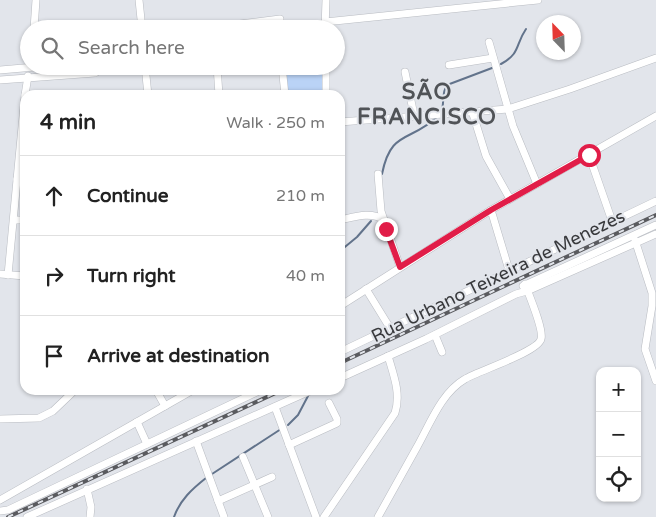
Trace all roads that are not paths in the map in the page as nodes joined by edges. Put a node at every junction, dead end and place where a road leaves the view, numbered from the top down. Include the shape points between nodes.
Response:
1 (36, 0) edge
2 (139, 0) edge
3 (326, 0) edge
4 (538, 0) edge
5 (280, 19) dead end
6 (35, 20) edge
7 (141, 20) edge
8 (272, 20) edge
9 (325, 20) edge
10 (345, 23) edge
11 (489, 42) dead end
12 (493, 58) junction
13 (656, 58) edge
14 (449, 65) dead end
15 (20, 68) edge
16 (0, 70) edge
17 (405, 72) dead end
18 (28, 75) edge
19 (68, 75) edge
20 (147, 75) edge
21 (218, 75) edge
22 (283, 75) edge
23 (326, 75) edge
24 (27, 78) junction
25 (0, 80) edge
26 (26, 90) edge
27 (148, 90) edge
28 (219, 90) edge
29 (284, 90) edge
30 (326, 90) edge
31 (508, 109) junction
32 (472, 112) junction
33 (414, 116) junction
34 (656, 116) edge
35 (345, 122) edge
36 (589, 155) junction
37 (378, 174) dead end
38 (537, 184) junction
39 (20, 185) edge
40 (510, 199) junction
41 (656, 201) edge
42 (491, 210) junction
43 (345, 219) edge
44 (14, 220) junction
45 (20, 220) edge
46 (384, 220) junction
47 (612, 222) junction
48 (656, 225) edge
49 (656, 234) edge
50 (635, 239) junction
51 (400, 267) junction
52 (509, 270) junction
53 (4, 274) edge
54 (20, 276) edge
55 (654, 286) edge
56 (526, 288) junction
57 (366, 289) junction
58 (345, 303) edge
59 (654, 311) edge
60 (390, 328) junction
61 (435, 335) junction
62 (345, 350) edge
63 (442, 352) dead end
64 (388, 356) junction
65 (654, 372) edge
66 (345, 376) edge
67 (656, 381) edge
68 (68, 395) edge
69 (159, 395) edge
70 (185, 395) edge
71 (250, 395) edge
72 (300, 395) edge
73 (329, 403) dead end
74 (165, 406) junction
75 (275, 406) junction
76 (0, 419) edge
77 (136, 422) junction
78 (196, 441) junction
79 (147, 444) junction
80 (289, 445) junction
81 (244, 458) dead end
82 (272, 476) dead end
83 (255, 484) junction
84 (87, 489) junction
85 (0, 500) edge
86 (218, 501) junction
87 (0, 512) edge
88 (28, 517) edge
89 (90, 517) edge
90 (224, 517) edge
91 (268, 517) edge
92 (316, 517) edge
93 (324, 517) edge
94 (378, 517) edge

1 - 6 street
2 - 7 street
3 - 9 street
4 - 10 street
5 - 8 street
11 - 12 street
12 - 14 street
12 - 31 street
13 - 31 street
15 - 16 street
17 - 33 street
18 - 24 street
19 - 24 street
20 - 27 street
21 - 28 street
22 - 29 street
23 - 30 street
24 - 25 street
24 - 26 street
31 - 32 street
31 - 38 street
32 - 33 street
32 - 40 street via 486,156
33 - 35 street
34 - 36 street
36 - 38 street
36 - 47 street
37 - 46 street
38 - 40 street
39 - 44 street
40 - 42 street
41 - 47 street, Rua Urbano Teixeira de Menezes
42 - 51 street
42 - 52 street
43 - 46 street via 366,215
44 - 45 street
44 - 53 street
46 - 51 street
47 - 52 street, Rua Urbano Teixeira de Menezes
48 - 50 street, Rua Urbano Teixeira de Menezes
49 - 50 street, Rua Urbano Teixeira de Menezes
50 - 55 street
50 - 56 street, Rua Urbano Teixeira de Menezes
51 - 57 street
52 - 60 street, Rua Urbano Teixeira de Menezes
53 - 54 street
55 - 59 street
56 - 61 street, Rua Urbano Teixeira de Menezes
56 - 94 street via 542,339 527,351 452,388
57 - 58 street
57 - 60 street
59 - 65 street via 644,349
60 - 62 street, Rua Urbano Teixeira de Menezes
61 - 63 street
61 - 64 street, Rua Urbano Teixeira de Menezes
64 - 66 street, Rua Urbano Teixeira de Menezes
64 - 93 street via 398,391 396,413
65 - 67 street
68 - 76 street via 53,411 39,418
69 - 74 street
70 - 74 street
71 - 79 street
72 - 75 street
73 - 80 street via 337,423
74 - 77 street
75 - 78 street
75 - 80 street
77 - 79 street
77 - 85 street
78 - 84 street
78 - 86 street
79 - 87 street
80 - 92 street
81 - 83 street
82 - 83 street
83 - 86 street
83 - 91 street
84 - 88 street
84 - 89 street
86 - 90 street

